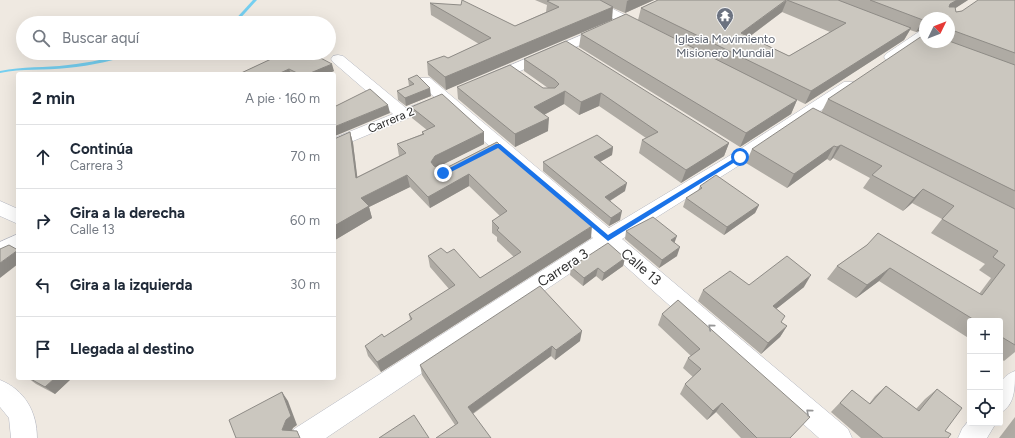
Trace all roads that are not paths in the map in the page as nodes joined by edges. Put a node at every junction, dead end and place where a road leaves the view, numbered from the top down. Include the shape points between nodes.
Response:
1 (586, 0) edge
2 (639, 13) dead end
3 (625, 20) junction
4 (653, 34) edge
5 (919, 41) edge
6 (566, 47) junction
7 (579, 56) edge
8 (338, 59) dead end
9 (511, 70) junction
10 (523, 79) edge
11 (425, 81) edge
12 (481, 82) edge
13 (452, 95) junction
14 (404, 115) junction
15 (336, 143) edge
16 (0, 208) edge
17 (16, 216) edge
18 (608, 238) junction
19 (16, 242) edge
20 (0, 252) edge
21 (1015, 382) edge
22 (0, 392) edge
23 (1003, 397) edge
24 (981, 426) edge
25 (330, 431) edge
26 (24, 438) edge
27 (303, 438) edge
28 (839, 438) edge
29 (971, 438) edge

1 - 3 street
2 - 3 street
3 - 4 street
3 - 6 street
5 - 18 street, Carrera 3 via 806,114 734,153
6 - 7 street
6 - 9 street
8 - 14 street
9 - 10 street
9 - 12 street
11 - 13 street, Calle 13
13 - 14 street, Carrera 2
13 - 18 street, Calle 13 via 491,149
14 - 15 street, Carrera 2
16 - 17 street
18 - 25 street, Carrera 3
28 -> 18 street, Calle 13
19 - 20 street
21 - 23 street
22 - 26 street via 18,408 24,422
24 - 29 street
25 - 27 street, Carrera 3

